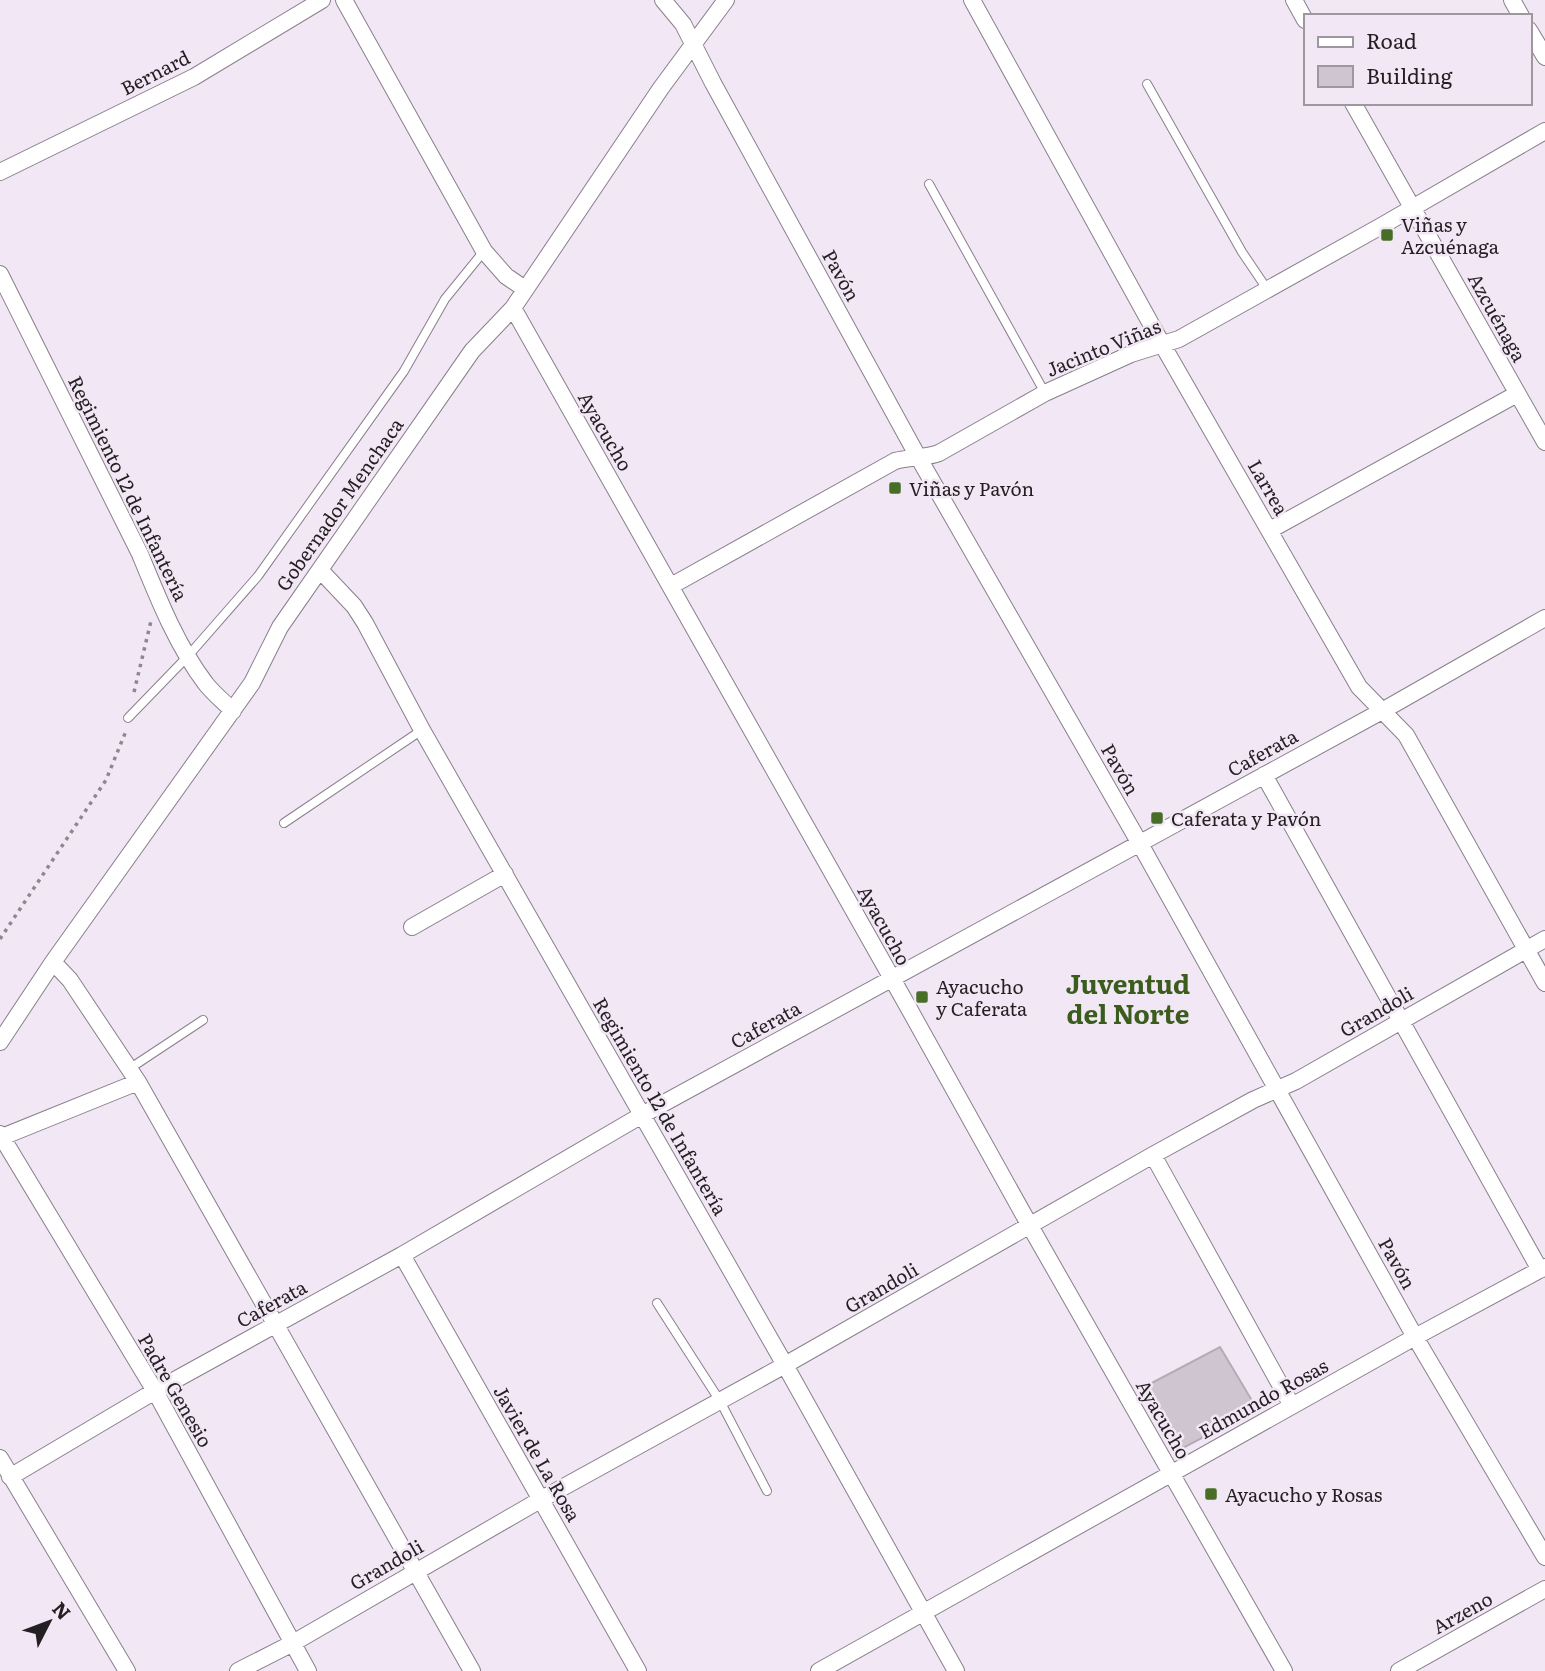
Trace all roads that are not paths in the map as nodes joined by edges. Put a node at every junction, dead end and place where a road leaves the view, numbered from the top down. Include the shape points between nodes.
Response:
1 (322, 0) edge
2 (344, 0) edge
3 (663, 0) edge
4 (726, 0) edge
5 (972, 0) edge
6 (1294, 0) edge
7 (1304, 18) edge
8 (1531, 33) edge
9 (694, 44) junction
10 (1545, 57) edge
11 (1147, 84) dead end
12 (1354, 105) edge
13 (1545, 131) edge
14 (0, 172) edge
15 (929, 184) dead end
16 (1412, 207) junction
17 (484, 251) junction
18 (0, 274) edge
19 (525, 289) junction
20 (1267, 289) junction
21 (513, 308) junction
22 (1162, 344) junction
23 (1045, 393) junction
24 (1517, 394) junction
25 (1545, 442) edge
26 (917, 456) junction
27 (1270, 530) junction
28 (320, 570) junction
29 (671, 586) junction
30 (1545, 618) edge
31 (188, 656) junction
32 (233, 711) junction
33 (1382, 711) junction
34 (128, 718) road end
35 (422, 730) junction
36 (1264, 775) junction
37 (284, 823) dead end
38 (1139, 842) junction
39 (505, 874) junction
40 (412, 927) dead end
41 (1545, 939) edge
42 (1526, 950) junction
43 (53, 962) junction
44 (891, 979) junction
45 (1545, 983) edge
46 (203, 1020) dead end
47 (1402, 1021) junction
48 (0, 1042) edge
49 (134, 1076) junction
50 (1277, 1089) junction
51 (642, 1115) junction
52 (1, 1135) edge
53 (1153, 1155) junction
54 (1030, 1226) junction
55 (402, 1255) junction
56 (1542, 1268) edge
57 (657, 1303) dead end
58 (275, 1325) junction
59 (1415, 1337) junction
60 (785, 1365) junction
61 (155, 1391) junction
62 (720, 1401) junction
63 (1292, 1406) junction
64 (0, 1458) edge
65 (1171, 1474) junction
66 (10, 1477) junction
67 (767, 1492) dead end
68 (540, 1500) junction
69 (1545, 1557) edge
70 (415, 1571) junction
71 (1545, 1589) edge
72 (923, 1613) junction
73 (293, 1643) junction
74 (127, 1671) edge
75 (238, 1671) edge
76 (308, 1671) edge
77 (472, 1671) edge
78 (638, 1671) edge
79 (819, 1671) edge
80 (956, 1671) edge
81 (1284, 1671) edge
82 (1399, 1671) edge

1 - 14 street, Bernard via 194,77
2 - 17 street
3 - 9 street, Pavón
4 - 9 street, Gobernador Menchaca
5 - 22 street, Larrea
6 - 7 street
8 - 10 street
9 - 19 street, Gobernador Menchaca
9 - 26 street, Pavón
11 - 20 lane
12 - 16 street, Azcuénaga
13 - 16 street, Jacinto Viñas
15 - 23 lane
16 - 20 street, Jacinto Viñas
16 - 24 street, Azcuénaga
17 - 19 street
17 - 31 lane via 445,299 404,371 278,549
18 - 31 street, Regimiento 12 de Infantería
19 - 21 street, Gobernador Menchaca
20 - 22 street, Jacinto Viñas
21 - 28 street, Gobernador Menchaca via 472,351
21 - 29 street, Ayacucho
22 - 23 street, Jacinto Viñas
22 - 27 street, Larrea
23 - 26 street, Jacinto Viñas via 939,453
24 - 25 street, Azcuénaga
24 - 27 street
26 - 29 street, Jacinto Viñas via 895,460
26 - 38 street, Pavón
27 - 33 street, Larrea via 1359,687
28 - 32 street, Gobernador Menchaca via 280,626
28 - 35 street, Regimiento 12 de Infantería via 359,614
29 - 44 street, Ayacucho
30 - 33 street, Caferata
31 - 32 street, Regimiento 12 de Infantería via 207,685
31 - 34 lane
32 - 43 street, Gobernador Menchaca
33 - 36 street, Caferata
33 - 42 street, Larrea via 1406,736
35 - 37 lane
35 - 39 street, Regimiento 12 de Infantería
36 - 38 street, Caferata
36 - 47 street
38 - 44 street, Caferata
38 - 50 street, Pavón
39 - 40 street
39 - 51 street, Regimiento 12 de Infantería
41 - 42 street, Grandoli
42 - 45 street, Larrea
42 - 47 street, Grandoli
43 - 48 street, Gobernador Menchaca
43 - 49 street
44 - 51 street, Caferata
44 - 54 street, Ayacucho
46 - 49 lane
47 - 50 street, Grandoli
47 - 56 street
49 - 52 street
49 - 58 street
50 - 53 street, Grandoli
50 - 59 street, Pavón
51 - 55 street, Caferata
51 - 60 street, Regimiento 12 de Infantería
52 - 61 street, Padre Genesio
53 - 54 street, Grandoli
53 - 63 street
54 - 60 street, Grandoli
54 - 65 street, Ayacucho
55 - 58 street, Caferata
55 - 68 street, Javier de La Rosa
56 - 59 street, Edmundo Rosas
57 - 62 lane
58 - 61 street, Caferata
58 - 70 street
59 - 63 street, Edmundo Rosas
59 - 69 street, Pavón
60 - 62 street, Grandoli
60 - 72 street, Regimiento 12 de Infantería
61 - 66 street, Caferata
61 - 73 street, Padre Genesio
62 - 67 lane
62 - 68 street, Grandoli
63 - 65 street, Edmundo Rosas
64 - 66 street
65 - 72 street, Edmundo Rosas
65 - 81 street, Ayacucho
66 - 74 street
68 - 70 street, Grandoli
68 - 78 street, Javier de La Rosa
70 - 73 street, Grandoli
70 - 77 street
71 - 82 street, Arzeno
72 - 79 street, Edmundo Rosas
72 - 80 street, Regimiento 12 de Infantería
73 - 75 street, Grandoli
73 - 76 street, Padre Genesio

